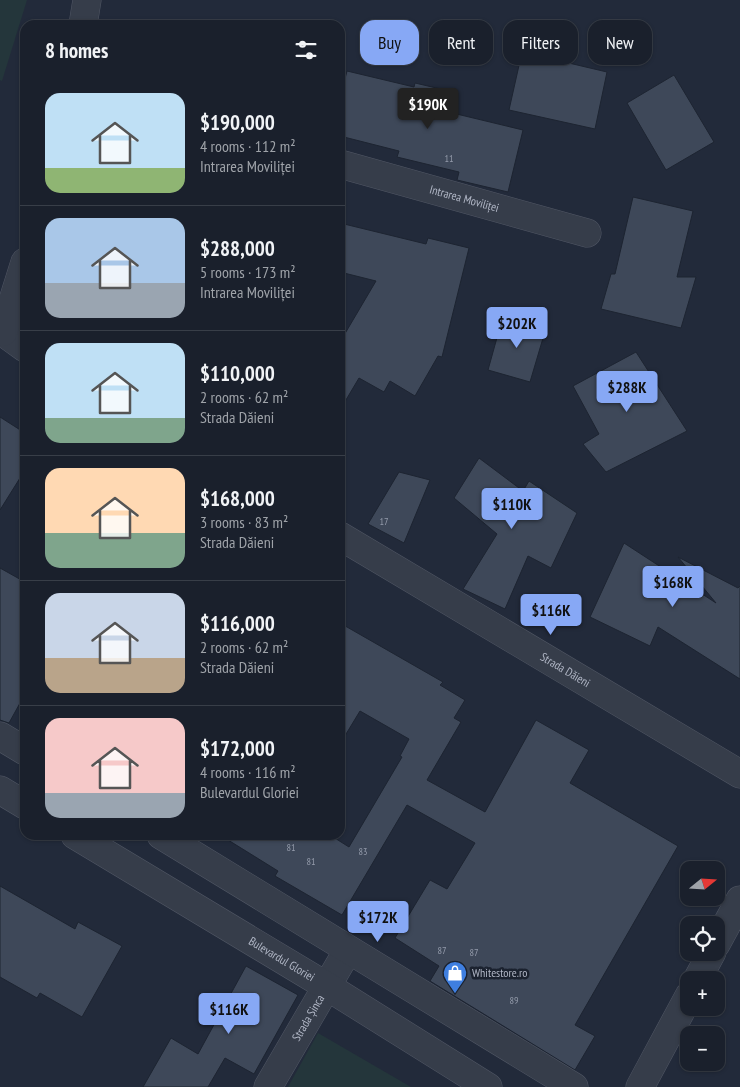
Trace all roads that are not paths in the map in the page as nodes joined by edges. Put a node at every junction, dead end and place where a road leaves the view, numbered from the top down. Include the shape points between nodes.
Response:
1 (87, 0) edge
2 (84, 20) edge
3 (345, 165) edge
4 (587, 233) dead end
5 (20, 277) edge
6 (2, 331) edge
7 (20, 344) edge
8 (345, 539) edge
9 (0, 736) edge
10 (20, 748) edge
11 (740, 774) edge
12 (0, 790) edge
13 (20, 802) edge
14 (83, 840) edge
15 (169, 840) edge
16 (740, 900) edge
17 (725, 928) edge
18 (348, 950) junction
19 (328, 987) junction
20 (680, 1013) edge
21 (268, 1087) edge
22 (488, 1087) edge
23 (574, 1087) edge
24 (640, 1087) edge

1 - 2 street
3 - 4 street, Intrarea Moviliței
5 - 6 street
6 - 7 street
8 - 11 street, Strada Dăieni
9 - 10 street
12 - 13 street
14 - 19 street, Bulevardul Gloriei
15 - 18 street
16 - 17 street
18 - 19 street, Strada Șinca
18 - 23 street
19 - 21 street, Strada Șinca
19 - 22 street, Bulevardul Gloriei
20 - 24 street

